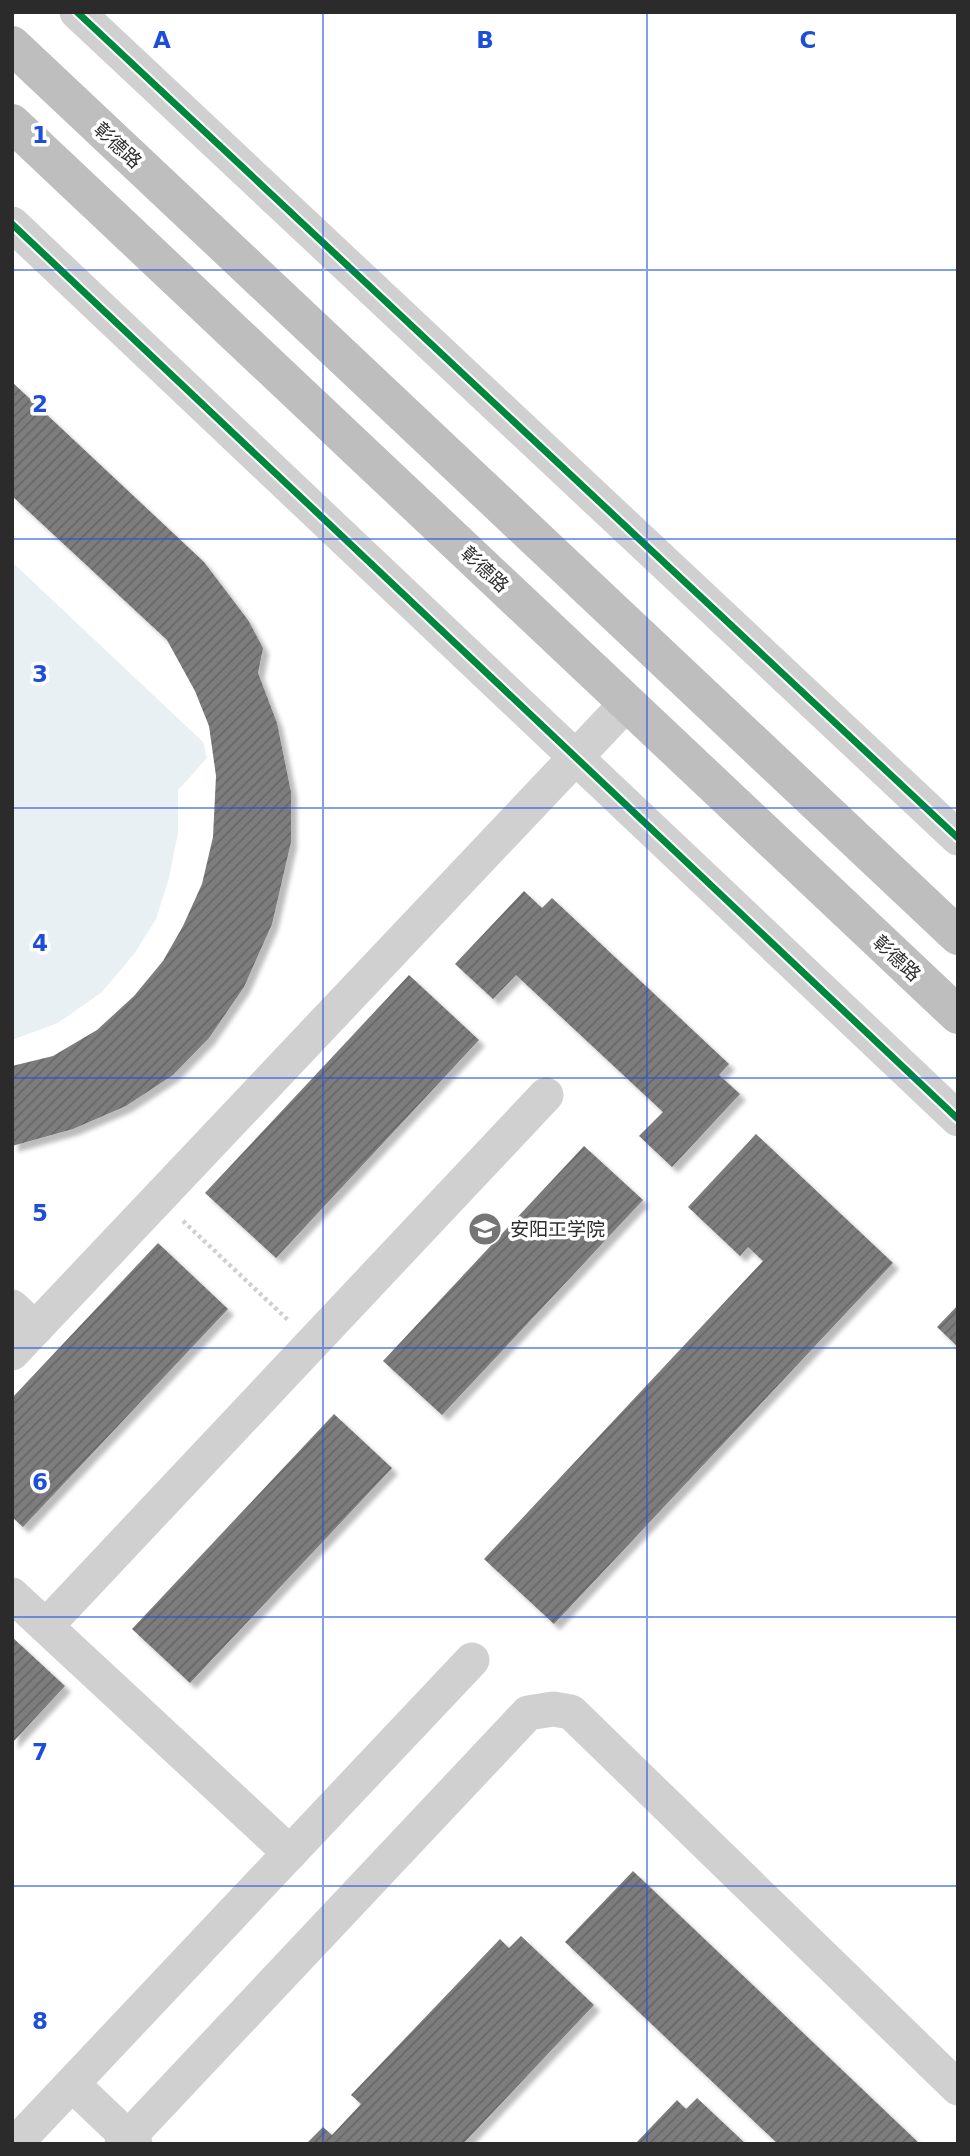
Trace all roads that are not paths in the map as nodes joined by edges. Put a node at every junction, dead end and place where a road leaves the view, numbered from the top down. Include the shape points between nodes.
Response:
1 (78, 12) edge
2 (12, 45) edge
3 (12, 123) edge
4 (12, 224) edge
5 (627, 703) junction
6 (576, 757) junction
7 (958, 838) edge
8 (958, 936) edge
9 (958, 1015) edge
10 (546, 1095) dead end
11 (958, 1119) edge
12 (20, 1330) edge
13 (12, 1595) edge
14 (46, 1626) junction
15 (472, 1660) dead end
16 (290, 1853) junction
17 (72, 2084) junction
18 (958, 2088) edge
19 (128, 2142) edge
20 (15, 2144) edge

1 - 7 street
2 - 8 highway, 彰德路
3 - 5 highway, 彰德路
4 - 6 street
5 - 6 street
5 - 9 highway, 彰德路
6 - 11 street
6 - 12 street via 158,1198
10 - 14 street
13 - 14 street
14 - 16 street
15 - 16 street
16 - 17 street
17 - 19 street
17 - 20 street
18 - 19 street via 571,1712 552,1709 528,1713

